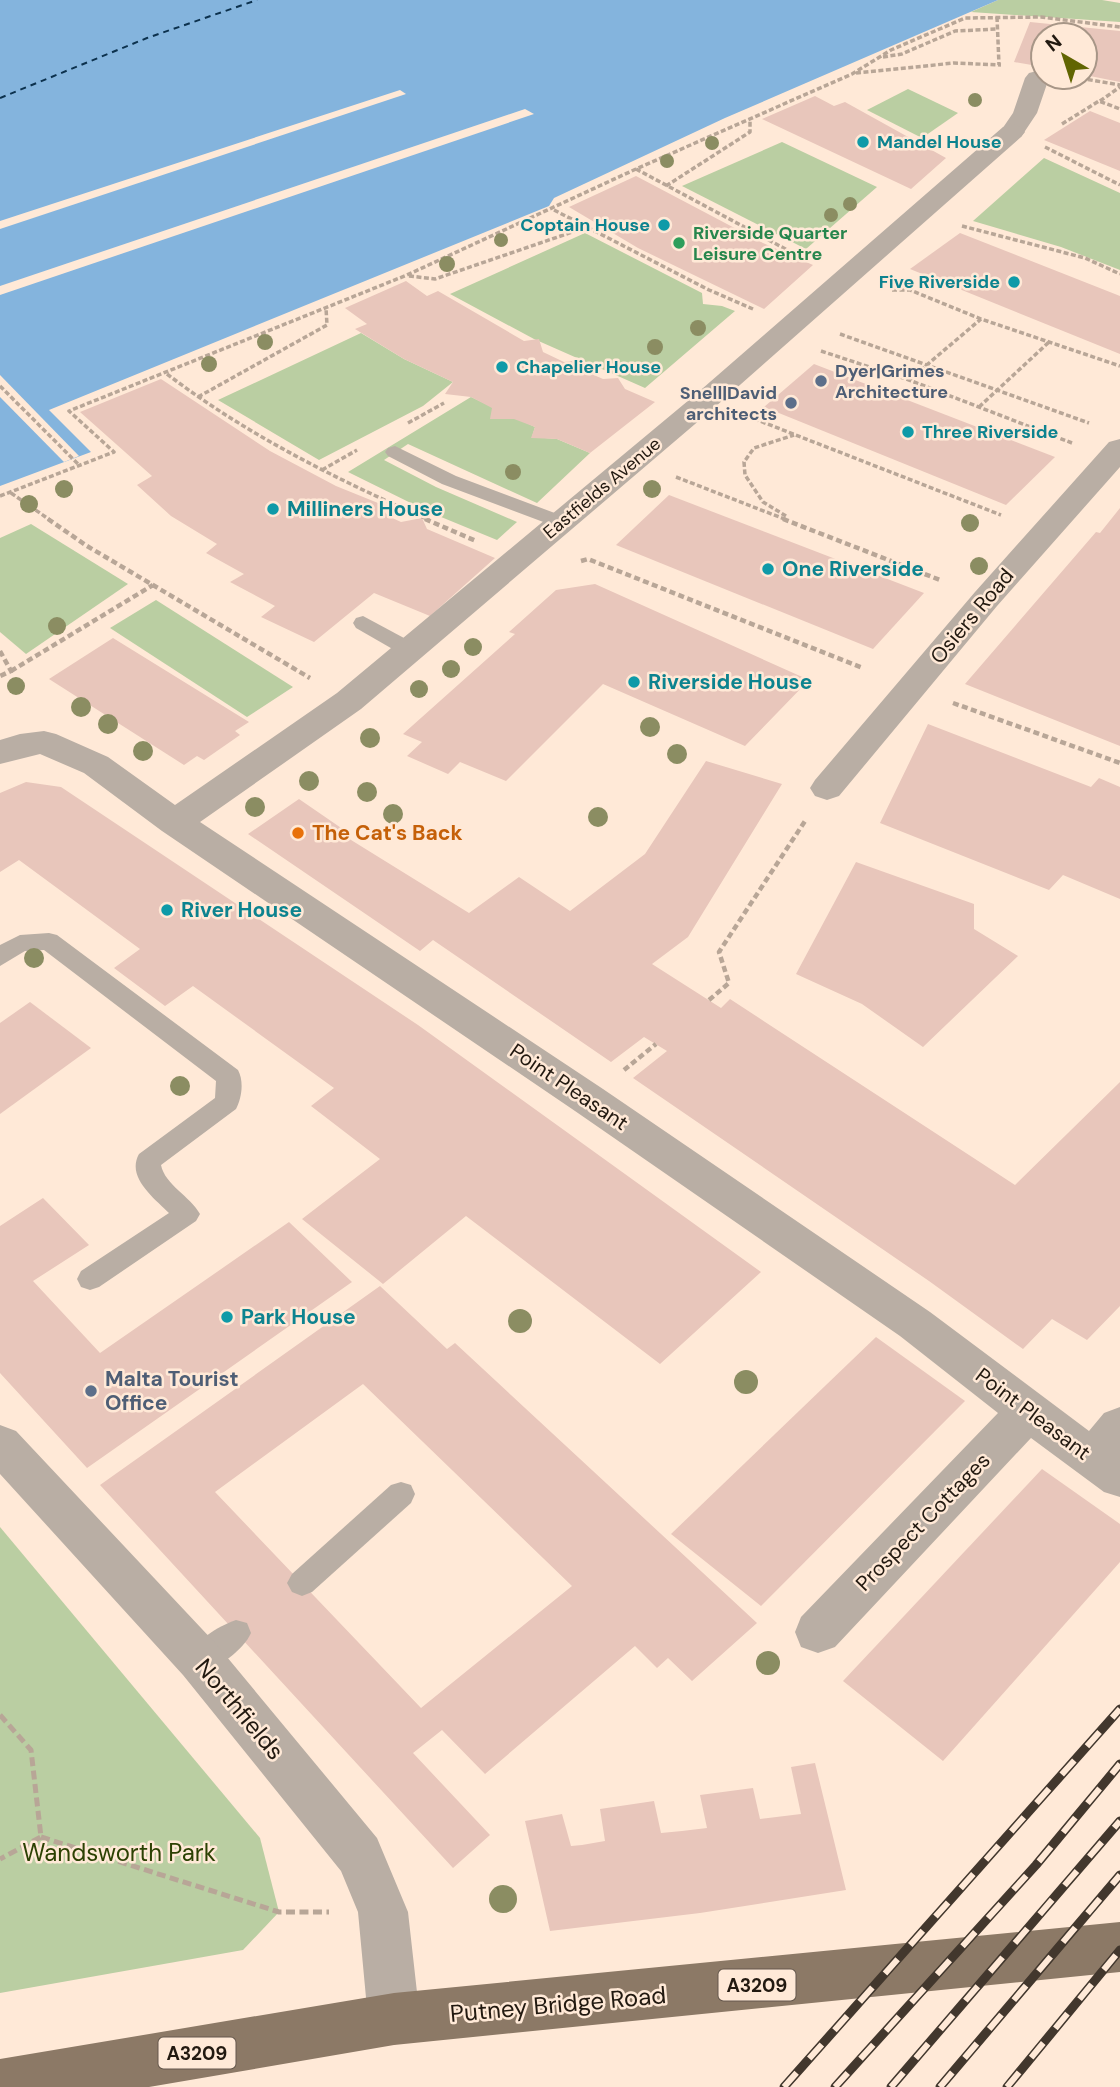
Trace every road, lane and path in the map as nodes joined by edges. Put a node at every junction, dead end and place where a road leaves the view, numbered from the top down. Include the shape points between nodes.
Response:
1 (997, 17) junction
2 (1120, 27) edge
3 (998, 29) junction
4 (878, 58) junction
5 (999, 65) junction
6 (1012, 67) dead end
7 (997, 72) dead end
8 (852, 74) junction
9 (1099, 82) edge
10 (1120, 86) edge
11 (1033, 91) edge
12 (1099, 101) junction
13 (1120, 109) edge
14 (750, 118) junction
15 (1056, 128) dead end
16 (1012, 132) joint
17 (1044, 146) dead end
18 (635, 169) junction
19 (1120, 185) edge
20 (666, 186) junction
21 (553, 209) junction
22 (954, 224) dead end
23 (585, 228) junction
24 (817, 265) dead end
25 (1120, 274) edge
26 (407, 275) junction
27 (890, 290) dead end
28 (326, 308) junction
29 (760, 312) dead end
30 (799, 319) junction
31 (981, 319) junction
32 (1049, 342) junction
33 (814, 348) dead end
34 (926, 365) junction
35 (1120, 366) edge
36 (167, 374) junction
37 (909, 380) junction
38 (0, 386) edge
39 (998, 390) junction
40 (197, 397) junction
41 (979, 408) junction
42 (740, 414) dead end
43 (1096, 425) dead end
44 (796, 434) junction
45 (1077, 445) dead end
46 (1120, 448) edge
47 (395, 452) dead end
48 (80, 466) junction
49 (665, 472) dead end
50 (10, 492) junction
51 (0, 496) edge
52 (1000, 515) dead end
53 (561, 522) junction
54 (799, 523) junction
55 (481, 543) dead end
56 (578, 561) dead end
57 (940, 580) dead end
58 (153, 585) junction
59 (363, 624) dead end
60 (410, 650) junction
61 (0, 652) edge
62 (863, 668) dead end
63 (11, 671) junction
64 (0, 676) edge
65 (349, 701) junction
66 (952, 702) dead end
67 (0, 753) edge
68 (1120, 763) edge
69 (827, 788) joint
70 (175, 822) junction
71 (0, 957) edge
72 (709, 1000) dead end
73 (90, 1279) dead end
74 (1030, 1413) junction
75 (0, 1444) edge
76 (1111, 1454) edge
77 (401, 1494) dead end
78 (302, 1583) dead end
79 (818, 1632) dead end
80 (0, 1715) edge
81 (41, 1837) junction
82 (0, 1859) edge
83 (383, 1912) junction
84 (1120, 1947) edge
85 (394, 2019) junction
86 (0, 2087) edge

1 - 2 path via 1041,17
1 - 3 path
1 - 4 path via 965,18
3 - 4 path via 955,31 902,54
3 - 5 path
4 - 8 path
5 - 6 path
5 - 7 path
5 - 8 path via 954,62
8 - 14 path
9 - 10 path
10 - 12 path
11 - 16 street
12 - 13 path
12 - 15 path
14 - 18 path
14 - 20 path via 750,132
16 - 30 street, Eastfields Avenue
17 - 19 path
18 - 20 path
18 - 21 path
20 - 24 path
21 - 23 path
21 - 26 path
22 - 25 path via 1085,258
23 - 26 path via 435,279
23 - 29 path
26 - 28 path
27 - 31 path via 910,290
28 - 36 path
28 - 40 path via 327,325
30 - 34 path
30 - 53 street, Eastfields Avenue
31 - 32 path
31 - 34 path
32 - 35 path
32 - 39 path
33 - 37 path
34 - 37 path
34 - 39 path
36 - 40 path
36 - 48 path via 69,411 114,452
37 - 41 path
38 - 48 path
39 - 41 path
39 - 43 path
40 - 55 path via 334,478
41 - 45 path
42 - 44 path
44 - 52 path
44 - 54 path via 754,448 744,462 745,475 763,502
46 - 69 street, Osiers Road
47 - 53 lane via 449,480
48 - 50 path
49 - 54 path
50 - 51 path
50 - 58 path via 86,547
53 - 60 street, Eastfields Avenue
54 - 57 path
56 - 62 path via 588,559
58 - 63 path
58 - 65 path
59 - 60 lane
60 - 65 street, Eastfields Avenue
61 - 63 path
63 - 64 path
65 - 70 street, Eastfields Avenue
66 - 68 path
67 - 70 street, Point Pleasant via 44,742 61,748 96,765
69 - 72 path via 719,952 729,983
70 - 74 street, Point Pleasant via 915,1324
71 - 73 lane via 20,943 49,941 229,1077 227,1102 148,1161 150,1178 187,1214
74 - 76 street, Point Pleasant
74 - 79 street, Prospect Cottages
75 - 83 street, Northfields via 218,1646 359,1855
77 - 78 lane
80 - 81 path via 31,1750
81 - 82 path
81 - 83 path via 279,1912
83 - 85 street, Northfields
84 - 85 main road, Putney Bridge Road / A3209
85 - 86 main road, Putney Bridge Road / A3209

